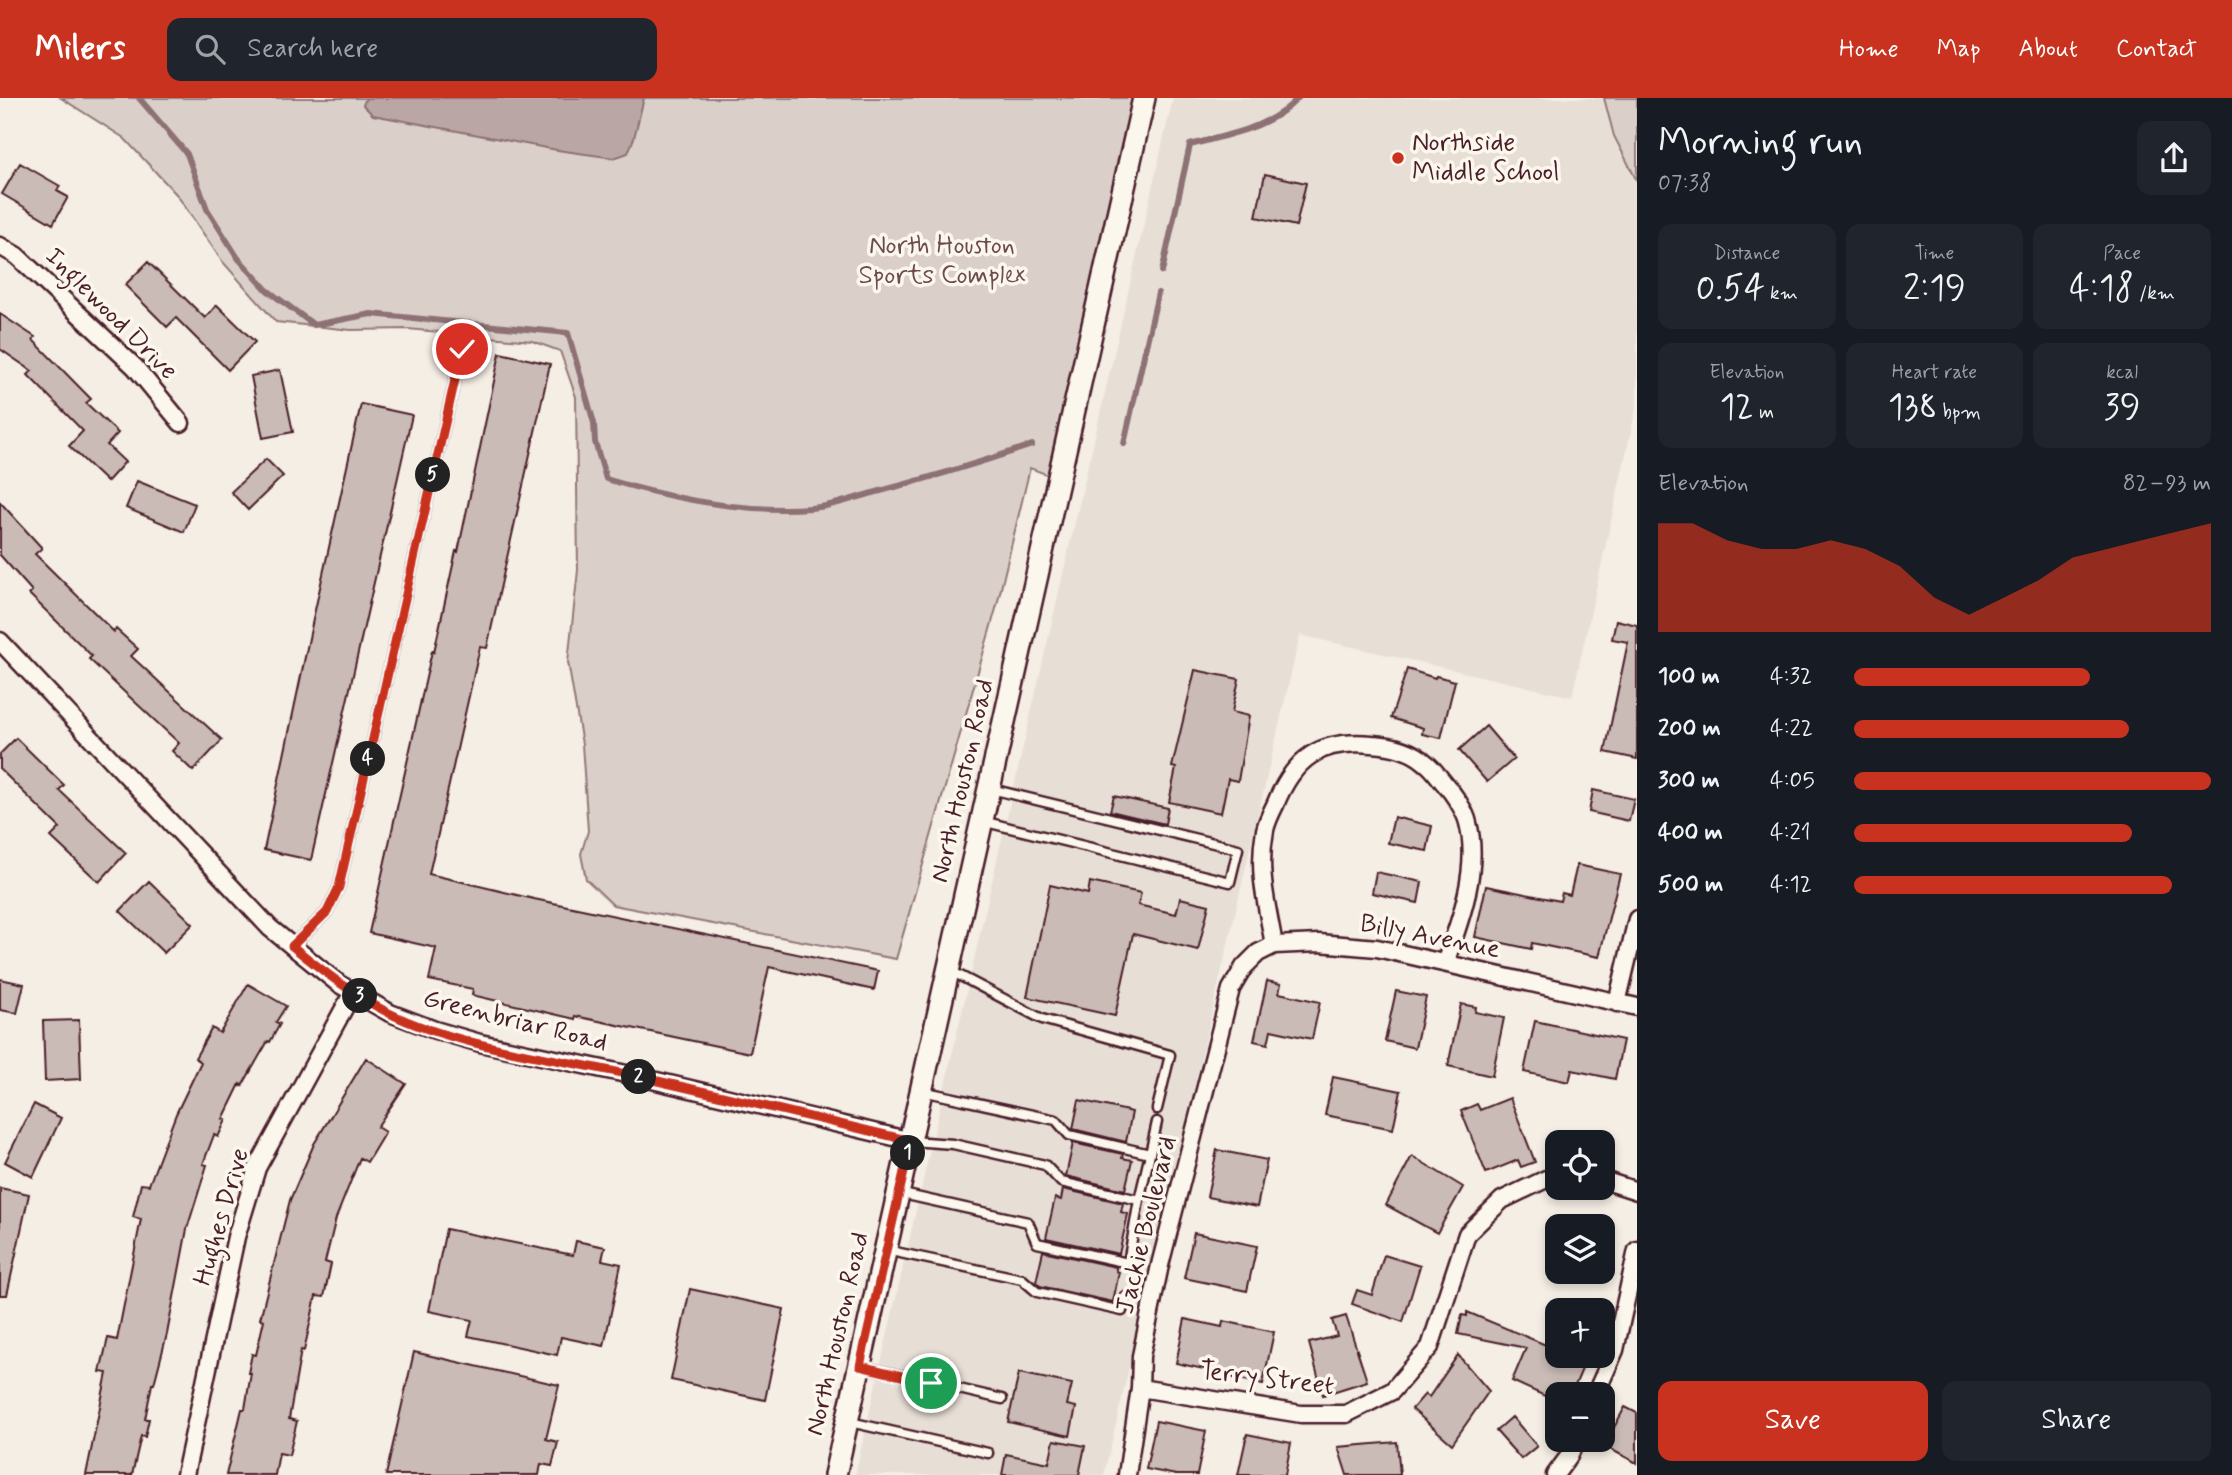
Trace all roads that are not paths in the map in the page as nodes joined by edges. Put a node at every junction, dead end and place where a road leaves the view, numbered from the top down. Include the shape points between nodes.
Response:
1 (1144, 98) edge
2 (0, 246) edge
3 (462, 349) dead end
4 (181, 423) dead end
5 (0, 641) edge
6 (990, 788) junction
7 (982, 821) junction
8 (1637, 919) edge
9 (1273, 945) junction
10 (292, 946) junction
11 (1445, 963) junction
12 (949, 970) junction
13 (353, 992) junction
14 (1617, 1003) junction
15 (1637, 1007) edge
16 (922, 1091) junction
17 (1157, 1109) dead end
18 (1157, 1122) dead end
19 (911, 1141) junction
20 (1150, 1154) junction
21 (1545, 1179) edge
22 (1615, 1185) edge
23 (1637, 1191) edge
24 (898, 1193) junction
25 (1139, 1200) junction
26 (886, 1250) junction
27 (1637, 1250) edge
28 (1125, 1297) dead end
29 (860, 1366) junction
30 (1601, 1382) edge
31 (1140, 1388) junction
32 (1002, 1399) dead end
33 (847, 1422) junction
34 (1571, 1452) edge
35 (988, 1453) dead end
36 (185, 1475) edge
37 (835, 1475) edge
38 (1127, 1475) edge
39 (1555, 1475) edge

1 - 6 street, North Houston Road
2 - 4 street, Inglewood Drive via 17,256 126,358
3 - 10 lane via 339,887 327,912
5 - 10 street, Greenbriar Road
6 - 7 street, North Houston Road
6 - 7 lane via 1238,849 1230,882
7 - 12 street, North Houston Road
8 - 14 street
9 - 11 street, Billy Avenue via 1377,947
9 - 11 street via 1261,858 1266,827 1284,782 1302,761 1325,747 1352,742 1382,745 1410,752 1426,762 1450,790 1468,822 1468,885
9 - 31 street, Jackie Boulevard via 1244,967 1231,989 1160,1265 1141,1356
10 - 13 street, Greenbriar Road
11 - 14 street, Billy Avenue
12 - 16 street, North Houston Road
12 - 17 lane via 1042,1019 1170,1055
13 - 19 street, Greenbriar Road via 390,1013 480,1043
13 - 36 street, Hughes Drive via 257,1168 236,1237
14 - 15 street, Billy Avenue
16 - 19 street, North Houston Road
16 - 20 lane via 1056,1121 1069,1135
18 - 20 lane
19 - 24 street, North Houston Road
19 - 25 lane via 953,1144 1045,1165 1061,1182
20 - 25 lane
21 - 31 street, Terry Street via 1502,1200 1467,1234 1430,1347 1392,1391 1346,1414 1301,1414
22 - 23 street
24 - 25 lane via 1028,1222 1037,1243 1128,1263
24 - 26 street, North Houston Road
26 - 28 lane via 1022,1279 1037,1292 1122,1311
26 - 29 street, North Houston Road
27 - 30 street via 1615,1350
29 - 32 lane
29 - 33 street, North Houston Road
31 - 38 street, Jackie Boulevard
33 - 35 lane
33 - 37 street, North Houston Road
34 - 39 street

